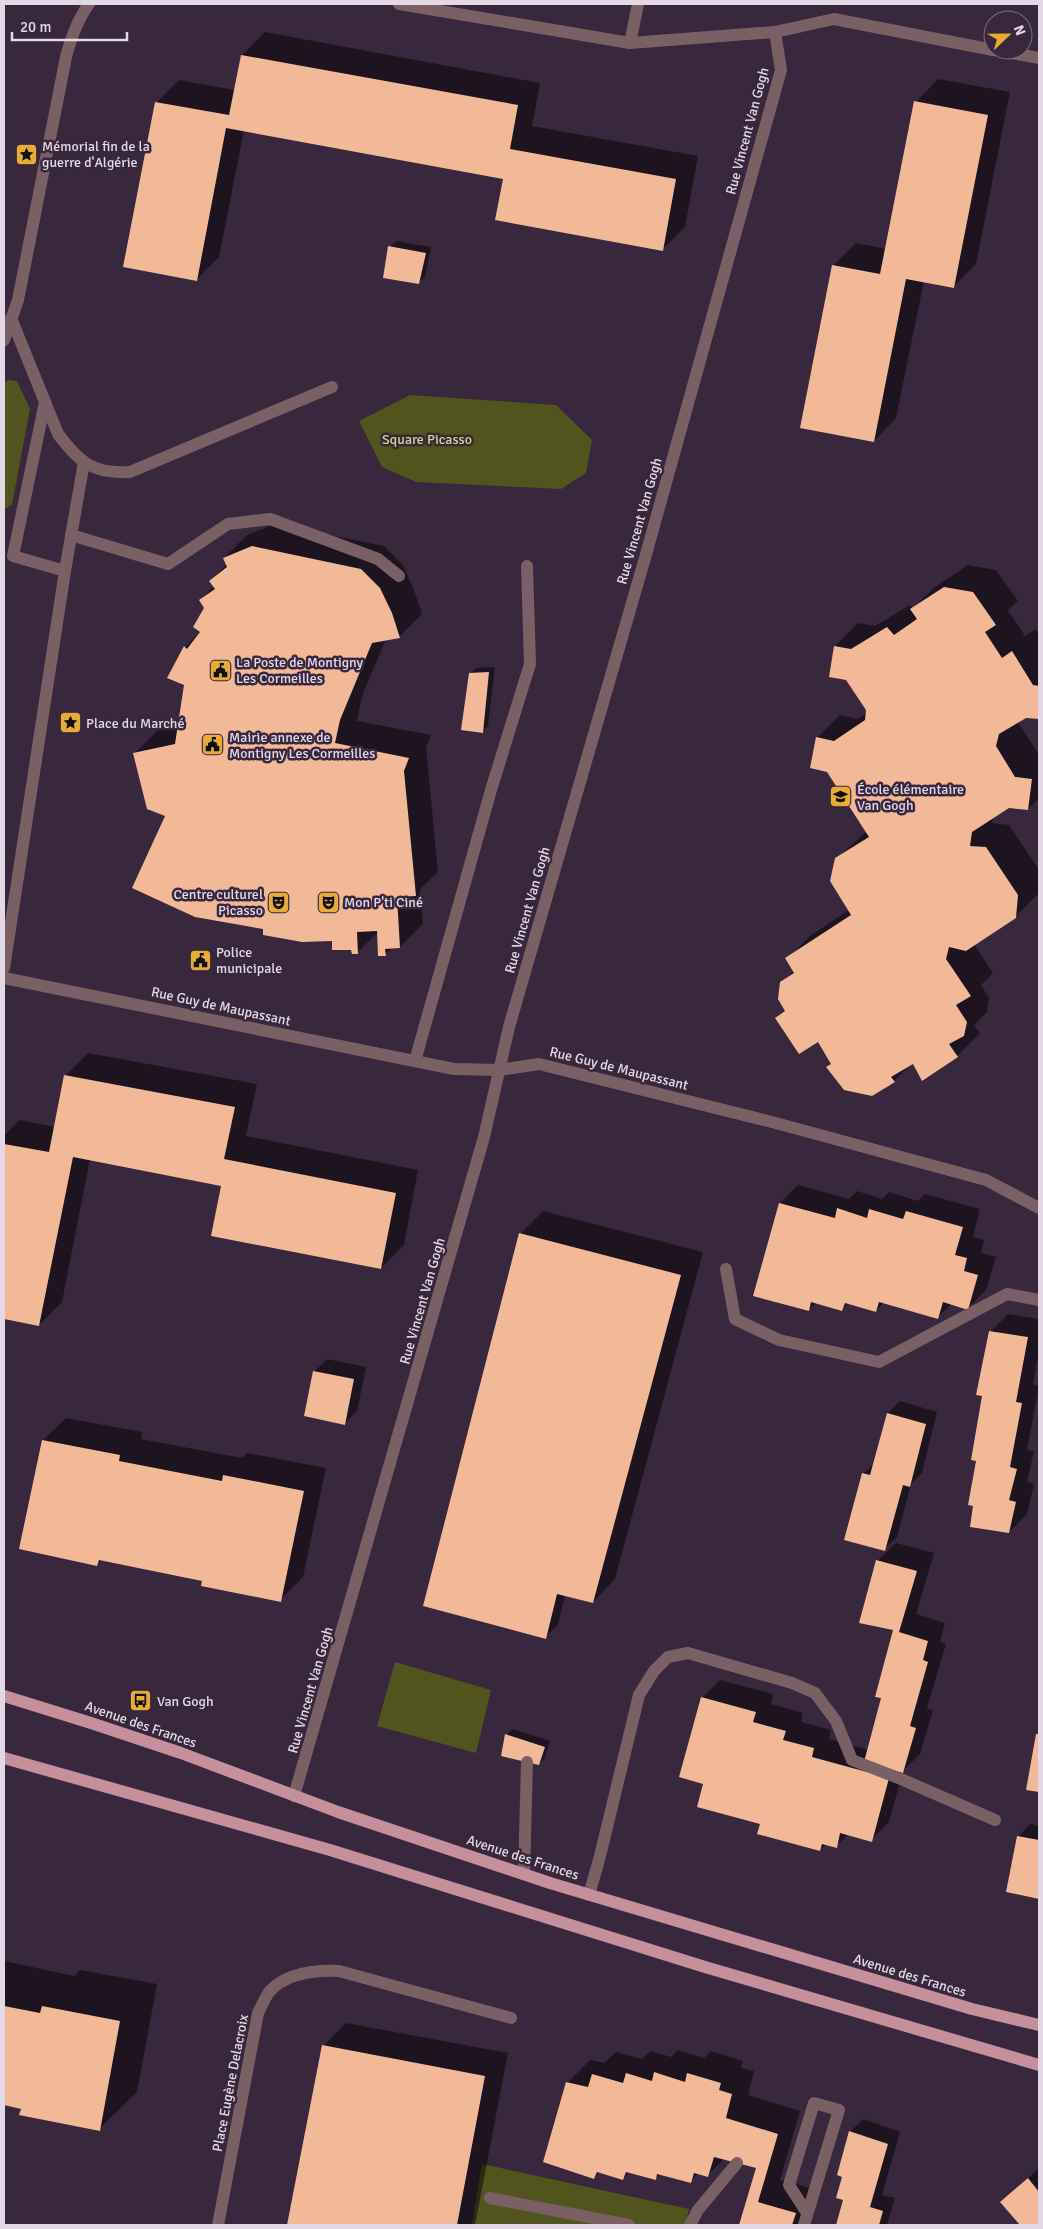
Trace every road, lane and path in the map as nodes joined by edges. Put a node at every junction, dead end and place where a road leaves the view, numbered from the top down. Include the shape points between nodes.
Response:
1 (89, 4) edge
2 (399, 4) edge
3 (638, 4) edge
4 (775, 32) junction
5 (630, 43) junction
6 (983, 48) edge
7 (8, 319) edge
8 (4, 340) edge
9 (332, 387) dead end
10 (45, 402) junction
11 (84, 462) junction
12 (71, 535) junction
13 (527, 566) dead end
14 (64, 571) junction
15 (400, 576) dead end
16 (4, 968) edge
17 (4, 978) edge
18 (415, 1061) junction
19 (499, 1070) junction
20 (1039, 1208) edge
21 (726, 1269) dead end
22 (1039, 1300) edge
23 (4, 1696) edge
24 (4, 1758) edge
25 (527, 1762) dead end
26 (294, 1796) junction
27 (994, 1820) dead end
28 (524, 1874) junction
29 (589, 1894) junction
30 (511, 2018) dead end
31 (1039, 2025) edge
32 (1039, 2065) edge
33 (737, 2163) dead end
34 (490, 2198) dead end
35 (806, 2219) edge
36 (218, 2225) edge
37 (629, 2225) edge
38 (690, 2225) edge

1 - 7 street via 72,35 66,57 18,300
2 - 5 street
3 - 5 street
4 - 5 street
4 - 6 street via 834,20
4 - 19 street, Rue Vincent Van Gogh via 781,70
7 - 8 street
7 - 10 street
9 - 11 street via 130,472 109,473
10 - 11 street via 58,434
10 - 14 street via 13,556
11 - 12 street
12 - 14 street
12 - 15 street via 168,564 228,524 270,519 378,560
13 - 18 street via 530,664
14 - 16 street
17 - 18 street, Rue Guy de Maupassant
18 - 19 street, Rue Guy de Maupassant via 454,1068
19 - 20 street, Rue Guy de Maupassant via 539,1064 772,1122 986,1180
19 - 26 street, Rue Vincent Van Gogh via 484,1137
21 - 22 street via 735,1319 779,1340 879,1362 1007,1294
23 - 26 main road, Avenue des Frances via 163,1747
24 - 32 main road via 330,1850 705,1967
25 - 28 street
26 - 28 main road, Avenue des Frances
27 - 29 street via 852,1760 836,1721 816,1693 792,1682 688,1653 668,1657 654,1671 639,1695
28 - 29 main road, Avenue des Frances
29 - 31 main road, Avenue des Frances via 972,2009
30 - 36 street, Place Eugène Delacroix via 339,1971 321,1970 288,1979 270,1992 258,2013
33 - 38 street via 698,2210
34 - 37 street
35 - 35 street via 839,2110 814,2103 789,2185

